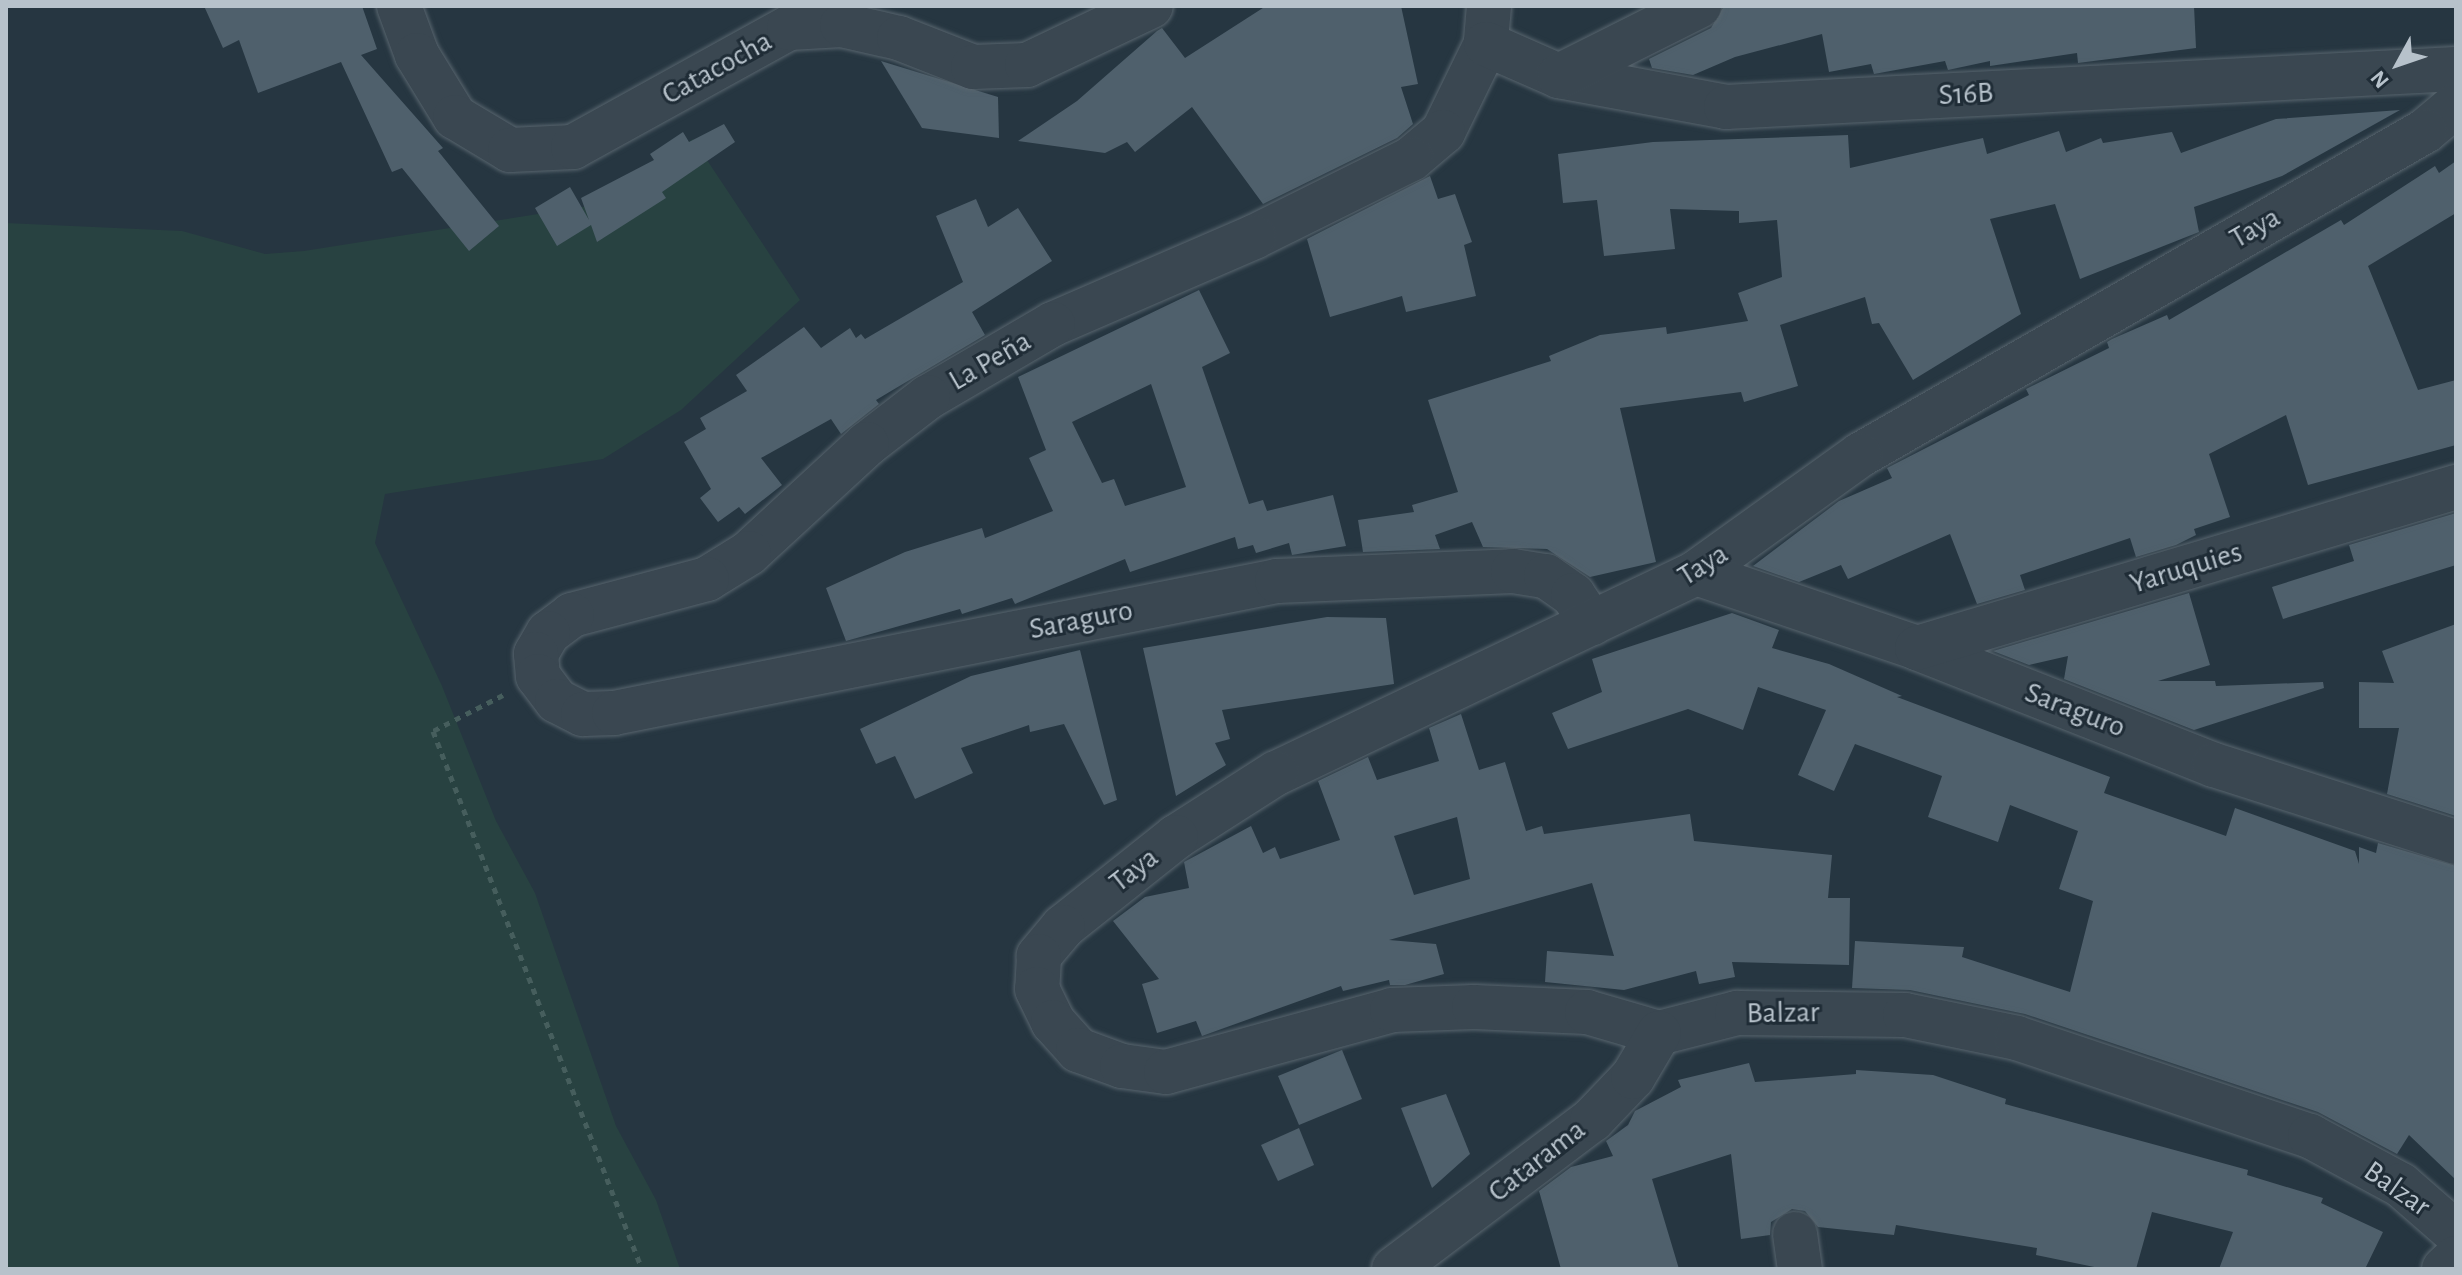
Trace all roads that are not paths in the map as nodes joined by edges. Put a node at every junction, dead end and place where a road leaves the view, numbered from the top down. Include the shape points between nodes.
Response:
1 (399, 6) edge
2 (1151, 6) edge
3 (1699, 6) edge
4 (1481, 19) edge
5 (2456, 69) edge
6 (1559, 76) junction
7 (2456, 105) edge
8 (2456, 487) edge
9 (1696, 573) junction
10 (1592, 623) junction
11 (1917, 648) junction
12 (548, 689) joint
13 (2456, 842) edge
14 (1659, 1033) junction
15 (2456, 1233) edge
16 (2456, 1258) edge
17 (1394, 1269) edge
18 (2444, 1269) edge

1 - 2 street, Catacocha via 417,55 455,117 510,150 573,147 789,28 842,25 899,38 973,67 1027,65
3 - 6 street
4 - 6 street, S16B
4 - 12 street, La Peña via 1443,132 1411,159 1254,237 1053,324 928,397 867,444 749,553 707,579 572,615 548,633 536,654
5 - 6 street, S16B via 1726,107
7 - 9 street, Taya via 2425,131 1860,455
8 - 11 street, Yaruquies
9 - 10 street, Taya
9 - 11 street, Saraguro
10 - 12 street, Saraguro via 1573,595 1546,576 1524,573 1277,581 614,713 583,714
10 - 14 street, Taya via 1276,773 1176,837 1063,927 1039,956 1037,989 1053,1022 1078,1050 1122,1066 1166,1072 1392,1010 1587,1012
11 - 13 street, Saraguro via 2214,765
14 - 15 street, Balzar via 1737,1013 1810,1012 1905,1015 2017,1038 2310,1136 2401,1185
14 - 17 street, Catarama via 1633,1077 1592,1120
16 - 18 street

